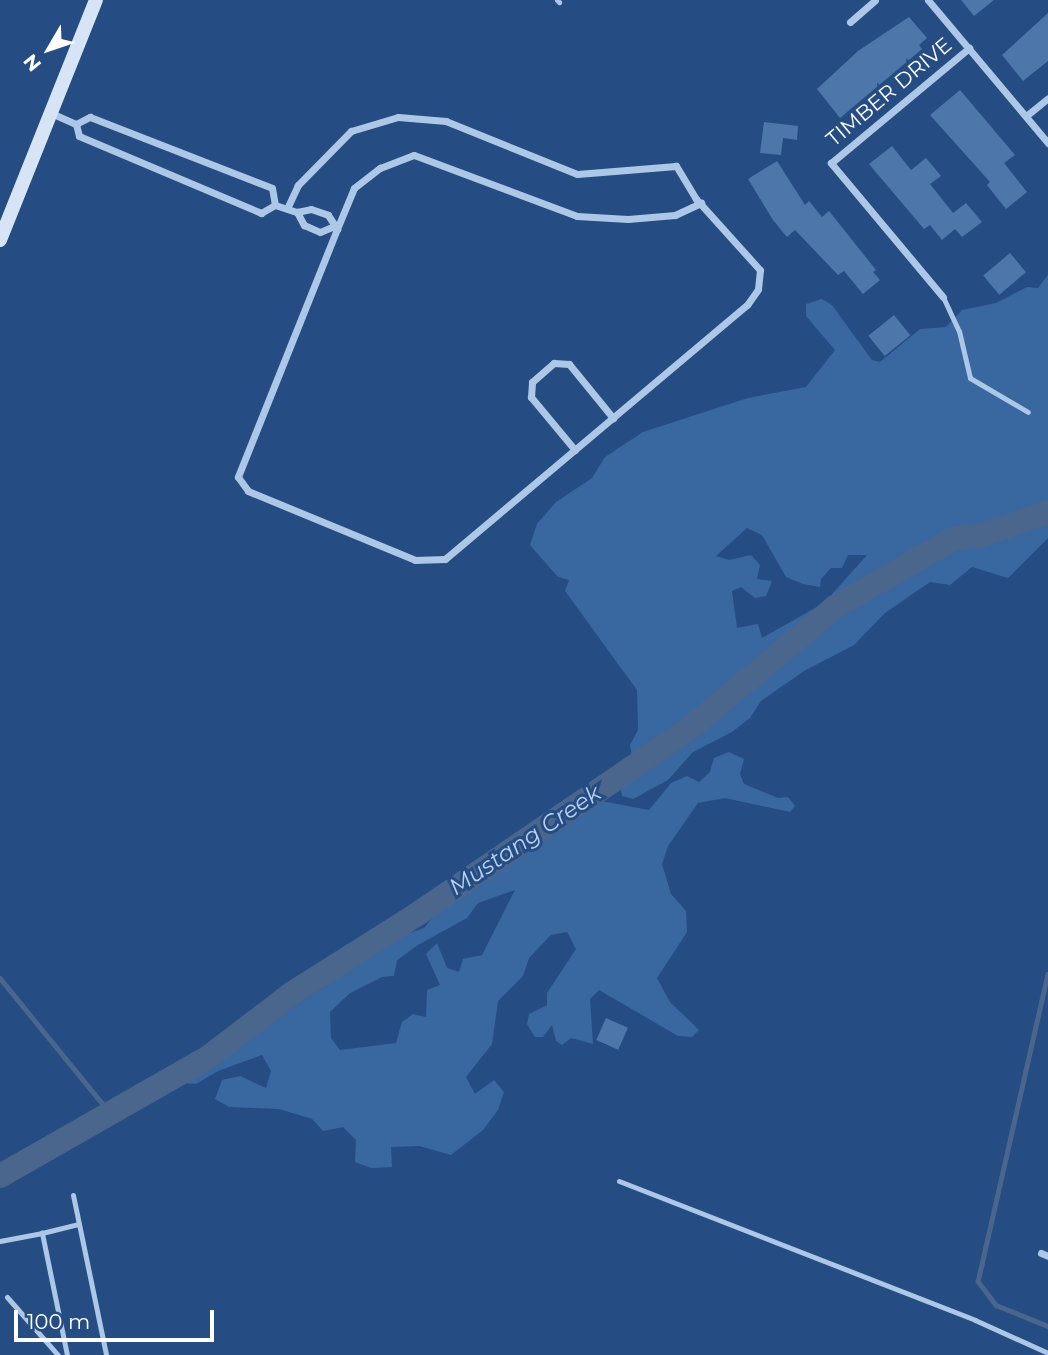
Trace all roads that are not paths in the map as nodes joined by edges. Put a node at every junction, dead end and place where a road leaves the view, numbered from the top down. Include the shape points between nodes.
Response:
1 (96, 0) edge
2 (875, 0) edge
3 (928, 0) edge
4 (850, 22) dead end
5 (968, 48) junction
6 (1048, 99) edge
7 (51, 113) junction
8 (1026, 117) junction
9 (76, 124) junction
10 (1048, 143) edge
11 (701, 203) junction
12 (275, 205) junction
13 (287, 209) junction
14 (298, 212) junction
15 (334, 228) junction
16 (0, 240) edge
17 (943, 297) joint
18 (1028, 412) dead end
19 (613, 418) junction
20 (575, 450) junction
21 (619, 1181) dead end
22 (73, 1195) dead end
23 (79, 1224) junction
24 (42, 1233) junction
25 (0, 1241) edge
26 (6, 1297) dead end
27 (1048, 1353) edge
28 (58, 1355) edge
29 (67, 1355) edge
30 (106, 1355) edge

1 - 7 main road
2 - 4 street
3 - 5 street
5 - 8 street
5 - 17 street, TIMBER DRIVE via 831,163
6 - 8 street
7 - 9 street
7 - 16 main road
8 - 10 street
9 - 12 street via 79,136 261,213
9 - 12 street via 90,117 272,188
11 - 13 street via 676,166 577,174 446,121 398,117 351,131 298,185
11 - 15 street via 675,215 628,219 577,216 414,155 380,168 354,188
11 - 19 street via 760,270 758,289 747,305
12 - 13 street
13 - 14 street
14 - 15 street via 311,209 328,215
14 - 15 street via 304,225 320,232
15 - 20 street via 240,461 237,477 248,491 429,563 445,559
17 - 18 lane via 959,331 973,383
19 - 20 street
19 - 20 street via 569,365 554,363 532,382 531,397
21 - 27 lane
22 - 23 lane
23 - 24 lane
23 - 30 lane
24 - 25 lane
24 - 29 lane
26 - 28 lane

